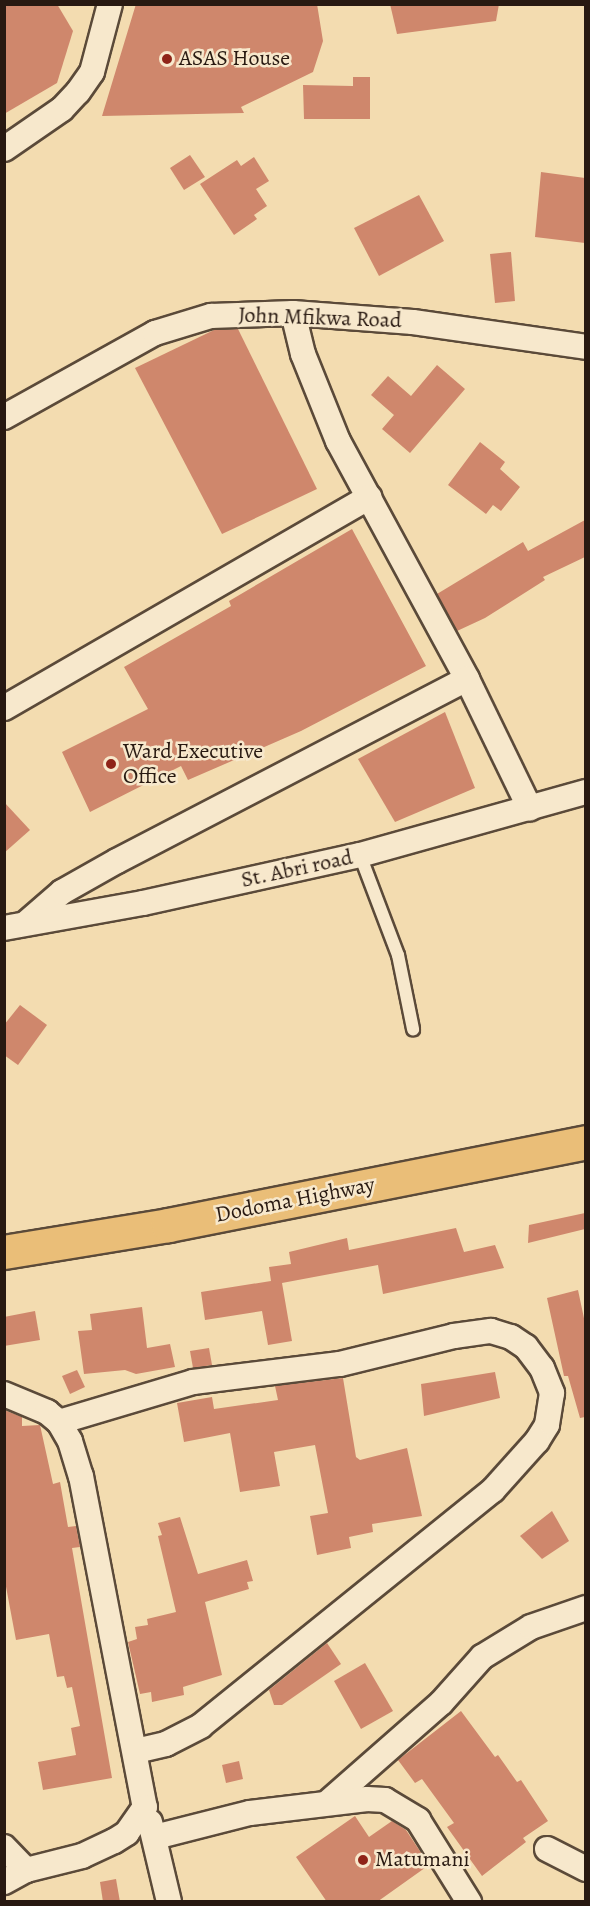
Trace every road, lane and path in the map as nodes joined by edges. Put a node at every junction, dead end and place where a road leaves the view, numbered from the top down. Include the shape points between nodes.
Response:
1 (110, 4) edge
2 (4, 148) edge
3 (293, 313) junction
4 (585, 347) edge
5 (4, 417) edge
6 (369, 497) junction
7 (467, 680) junction
8 (4, 708) edge
9 (585, 792) edge
10 (530, 809) junction
11 (360, 855) junction
12 (14, 926) edge
13 (412, 1029) dead end
14 (585, 1142) edge
15 (7, 1245) edge
16 (4, 1394) edge
17 (59, 1422) junction
18 (585, 1608) edge
19 (136, 1750) junction
20 (325, 1804) junction
21 (145, 1807) junction
22 (155, 1837) junction
23 (4, 1847) edge
24 (547, 1849) dead end
25 (585, 1869) edge
26 (26, 1870) junction
27 (4, 1882) edge
28 (169, 1902) edge
29 (469, 1902) edge

1 - 2 street via 92,72 78,92 62,110
3 - 4 street, John Mfikwa Road via 413,322
3 - 5 street, John Mfikwa Road via 211,316 155,333
3 - 6 street via 318,393 338,441
6 - 7 street
6 - 8 street
7 - 10 street
7 - 12 street via 117,861 62,892
9 - 10 street, St. Abri road
10 - 11 street, St. Abri road
11 - 12 street, St. Abri road
11 - 13 lane via 398,955
14 - 15 highway, Dodoma Highway via 168,1225
16 - 17 street
17 - 19 street via 70,1441 81,1476
17 - 19 street via 194,1382 340,1364 454,1336 491,1331 526,1347 542,1368 552,1393 542,1433 513,1472 493,1490 201,1726 166,1744
18 - 20 street via 531,1627 482,1657 441,1703 352,1785
19 - 21 street
20 - 22 street via 250,1813
20 - 29 street via 367,1799 403,1808 418,1820
21 - 22 street
21 - 26 street via 127,1833 114,1841 82,1856
22 - 28 street
23 - 26 street
24 - 25 street
26 - 27 street

